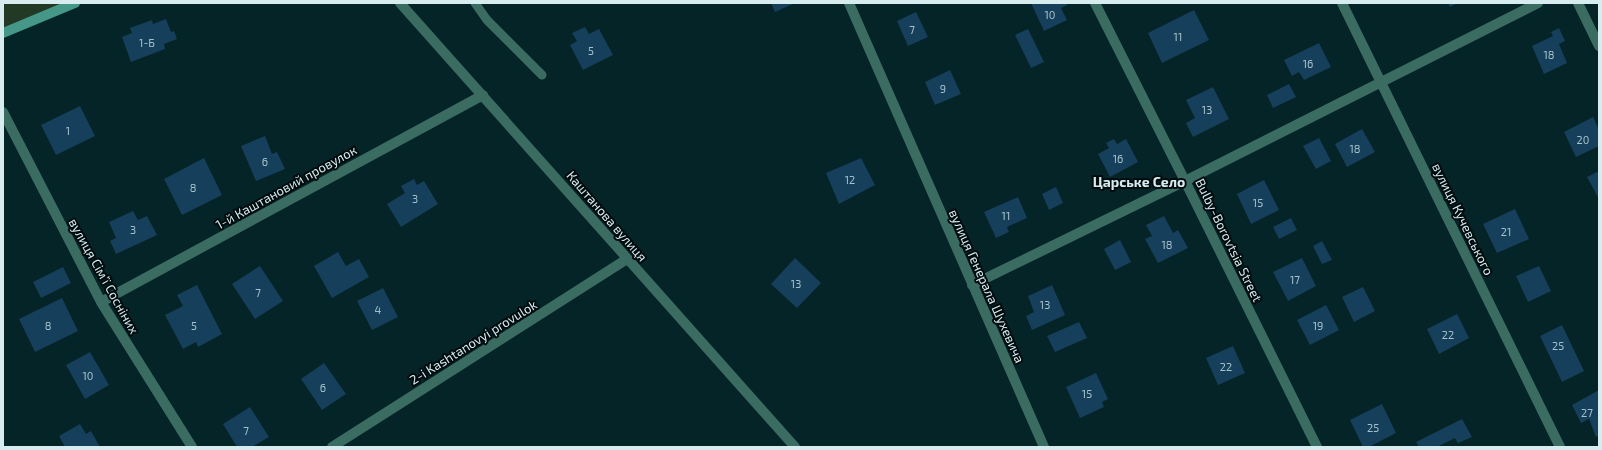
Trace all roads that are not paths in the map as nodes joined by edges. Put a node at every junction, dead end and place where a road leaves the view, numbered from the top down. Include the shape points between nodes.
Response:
1 (75, 3) edge
2 (400, 3) edge
3 (475, 3) edge
4 (849, 3) edge
5 (1095, 3) edge
6 (1342, 3) edge
7 (1538, 3) edge
8 (1578, 3) edge
9 (3, 33) edge
10 (1599, 46) edge
11 (542, 75) dead end
12 (1382, 83) junction
13 (483, 95) junction
14 (3, 112) edge
15 (1185, 181) junction
16 (627, 259) junction
17 (972, 286) junction
18 (101, 302) junction
19 (792, 446) edge
20 (192, 447) edge
21 (332, 447) edge
22 (1044, 447) edge
23 (1317, 447) edge
24 (1560, 447) edge

1 - 9 street
2 - 13 street, Каштанова вулиця
3 - 11 lane via 487,20
4 - 17 street, вулиця Генерала Шухевича
5 - 15 street, Bulby-Borovtsia Street
6 - 12 street, вулиця Кучевського
7 - 12 street
8 - 10 street
12 - 15 street
12 - 24 street, вулиця Кучевського
13 - 16 street, Каштанова вулиця
13 - 18 street, 1-й Каштановий провулок
14 - 18 street, вулиця Сім’ї Сосніних
15 - 17 street
15 - 23 street, Bulby-Borovtsia Street
16 - 19 street, Каштанова вулиця
16 - 21 street, 2-i Kashtanovyi provulok
17 - 22 street, вулиця Генерала Шухевича
18 - 20 street, вулиця Сім’ї Сосніних

